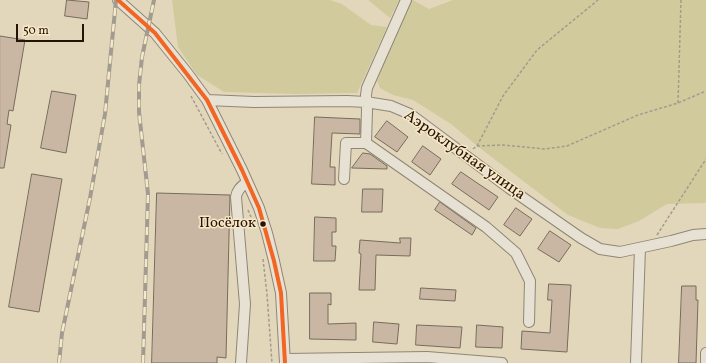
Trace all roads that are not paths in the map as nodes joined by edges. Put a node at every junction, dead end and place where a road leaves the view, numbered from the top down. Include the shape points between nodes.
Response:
1 (118, 0) edge
2 (406, 0) edge
3 (207, 100) junction
4 (366, 102) junction
5 (366, 143) junction
6 (344, 179) dead end
7 (247, 182) junction
8 (706, 234) edge
9 (644, 247) junction
10 (529, 322) dead end
11 (706, 353) edge
12 (285, 361) edge
13 (337, 361) edge
14 (241, 363) edge
15 (502, 363) edge
16 (636, 363) edge
17 (706, 363) edge

1 - 3 street via 155,33
2 - 4 street via 367,88
3 - 4 street, Аэроклубная улица
3 - 7 street
4 - 5 street
4 - 9 street, Аэроклубная улица via 391,106 410,114 509,188 600,249 620,252
5 - 6 street via 346,143
5 - 10 street via 486,227 516,253 530,281
7 - 12 street via 267,233 281,293
7 - 14 street via 240,187 236,197 245,304
8 - 9 street, Аэроклубная улица
9 - 16 street
11 - 17 street
12 - 13 street
13 - 15 street via 427,357

